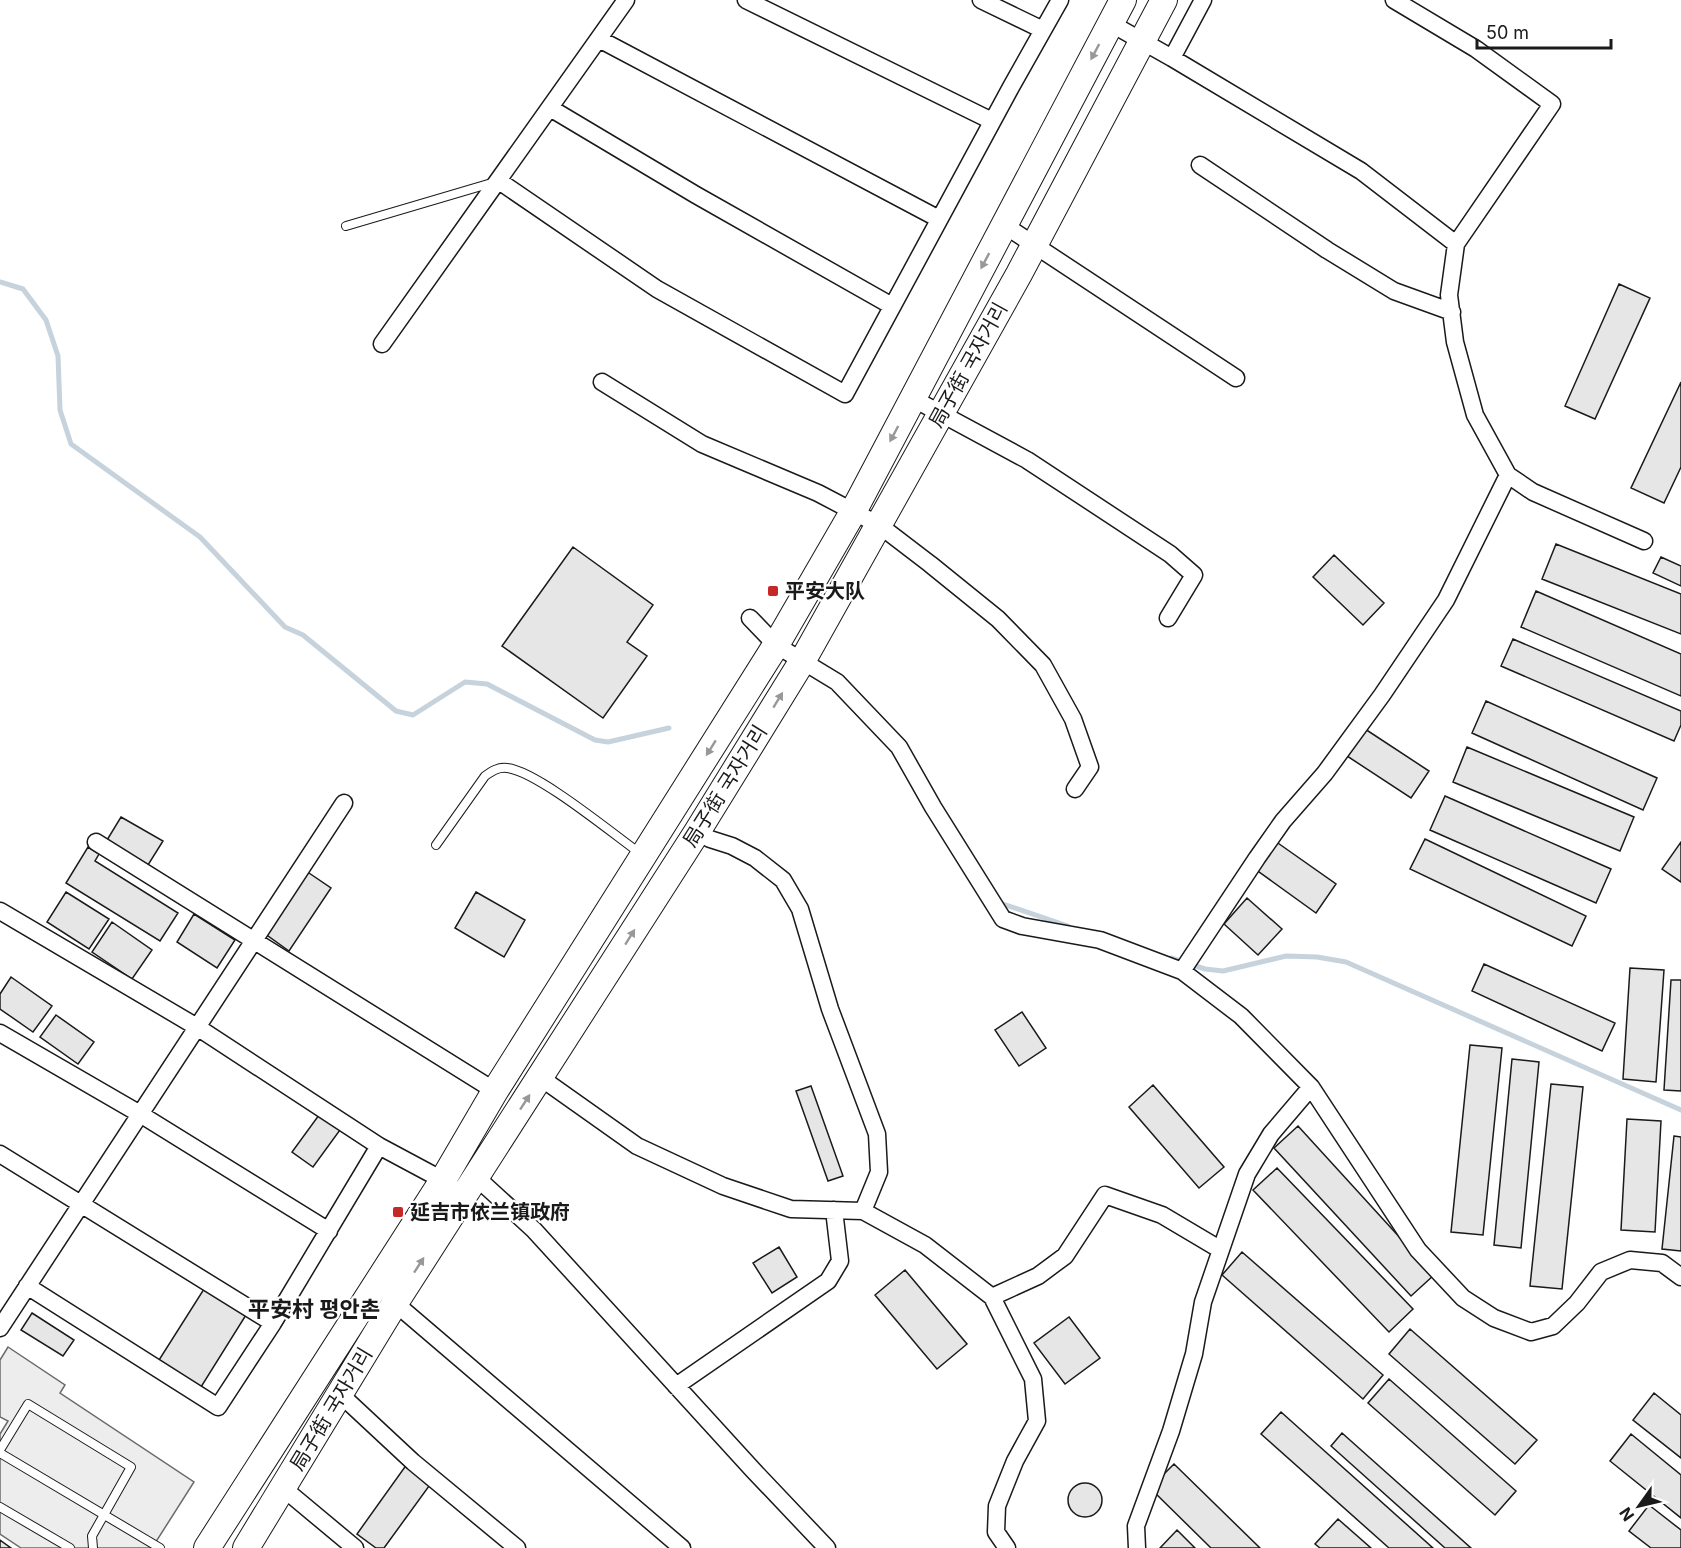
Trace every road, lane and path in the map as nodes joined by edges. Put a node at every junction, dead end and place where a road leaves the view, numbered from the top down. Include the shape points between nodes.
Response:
1 (626, 0) edge
2 (746, 0) edge
3 (981, 0) edge
4 (1060, 0) edge
5 (1123, 0) edge
6 (1164, 0) edge
7 (1203, 0) edge
8 (1394, 0) edge
9 (1110, 23) junction
10 (1043, 30) junction
11 (599, 39) junction
12 (1143, 40) junction
13 (1172, 58) junction
14 (550, 108) junction
15 (992, 121) junction
16 (1200, 165) dead end
17 (499, 181) junction
18 (939, 219) junction
19 (1004, 225) junction
20 (346, 226) dead end
21 (1456, 244) junction
22 (1035, 245) junction
23 (892, 306) junction
24 (1452, 312) junction
25 (382, 344) dead end
26 (1236, 378) dead end
27 (602, 382) dead end
28 (912, 398) junction
29 (941, 413) junction
30 (1508, 476) junction
31 (853, 512) junction
32 (879, 525) junction
33 (1644, 541) dead end
34 (750, 618) dead end
35 (1168, 618) dead end
36 (776, 645) junction
37 (803, 660) junction
38 (1075, 789) dead end
39 (344, 803) dead end
40 (697, 832) junction
41 (96, 842) dead end
42 (436, 845) dead end
43 (643, 856) junction
44 (0, 911) edge
45 (253, 940) junction
46 (1186, 964) junction
47 (197, 1027) junction
48 (0, 1033) edge
49 (541, 1078) junction
50 (1311, 1087) junction
51 (495, 1091) junction
52 (140, 1114) junction
53 (379, 1146) junction
54 (0, 1154) edge
55 (443, 1180) junction
56 (471, 1185) junction
57 (81, 1204) junction
58 (834, 1210) junction
59 (863, 1211) junction
60 (329, 1231) junction
61 (1221, 1250) junction
62 (1681, 1277) edge
63 (27, 1286) junction
64 (992, 1297) junction
65 (395, 1304) junction
66 (273, 1323) junction
67 (0, 1328) edge
68 (676, 1386) junction
69 (340, 1394) junction
70 (0, 1451) edge
71 (283, 1488) junction
72 (0, 1507) edge
73 (103, 1514) junction
74 (70, 1548) edge
75 (93, 1548) edge
76 (160, 1548) edge
77 (207, 1548) edge
78 (246, 1548) edge
79 (355, 1548) edge
80 (517, 1548) edge
81 (682, 1548) edge
82 (827, 1548) edge
83 (1007, 1548) edge
84 (1137, 1548) edge

1 - 11 street
2 - 15 street
3 - 10 street
4 - 10 street
5 - 9 main road, 局子街 국자거리
6 - 12 main road, 局子街 국자거리
7 - 13 street
8 - 21 street via 1476,49 1552,104
9 - 12 street
9 -> 19 main road, 局子街 국자거리
10 - 15 street
11 - 14 street
11 - 18 street
12 - 13 street
12 - 22 main road, 局子街 국자거리
13 - 21 street via 1361,171
14 - 17 street
14 - 23 street
15 - 18 street
16 - 24 street via 1394,291
17 - 20 lane
17 - 23 street via 657,289 845,394
17 - 25 street
18 - 23 street
19 - 22 street
19 -> 28 main road, 局子街 국자거리
21 - 24 street via 1449,296
22 - 26 street
22 - 29 main road, 局子街 국자거리
24 - 30 street via 1455,342 1475,415
27 - 31 street via 702,444
28 - 29 street
28 -> 31 main road, 局子街 국자거리
29 - 32 main road, 局子街 국자거리
29 - 35 street via 1027,460 1170,554 1194,575
30 - 33 street via 1533,492
30 - 46 street via 1446,600 1338,756 1283,821
31 - 32 street
31 - 36 main road, 局子街 국자거리
32 - 37 main road, 局子街 국자거리
32 - 38 street via 998,619 1043,665 1073,719 1090,767
34 - 36 street
36 - 37 street
36 -> 43 main road, 局子街 국자거리
40 -> 37 main road, 局子街 국자거리
37 - 46 street via 837,682 899,747 1003,919
39 - 45 street
49 -> 40 main road, 局子街 국자거리
40 - 59 street via 764,865 783,880 800,909 830,1010 877,1134 879,1172
41 - 45 street
42 - 43 lane via 485,776 510,768 542,783
43 - 51 main road, 局子街 국자거리
44 - 47 street
45 - 47 street
45 - 51 street
46 - 50 street
47 - 52 street
47 - 53 street
48 - 52 street
56 -> 49 main road, 局子街 국자거리
49 - 58 street via 637,1146 723,1186 791,1209
50 - 61 street via 1271,1134 1248,1174
50 - 62 street via 1418,1250 1463,1298 1494,1318 1531,1332 1553,1326 1601,1272 1630,1260 1662,1263
51 - 55 main road, 局子街 국자거리
52 - 57 street
52 - 60 street
53 - 55 street
53 - 60 street
54 - 57 street
55 - 56 street
55 - 77 main road, 局子街 국자거리
65 -> 56 main road, 局子街 국자거리
56 - 68 street via 534,1230
57 - 63 street
57 - 66 street
58 - 59 street
58 - 68 street via 840,1261 828,1281
59 - 64 street via 925,1245
60 - 66 street
61 - 64 street via 1162,1215 1105,1195 1065,1256 1038,1276
61 - 84 street via 1203,1302 1194,1354 1136,1526
63 - 66 street via 218,1407
63 - 67 street
64 - 83 street via 1033,1379 1036,1421 997,1506 996,1532
65 - 69 main road, 局子街 국자거리
65 - 81 street
68 - 82 street
69 - 71 main road, 局子街 국자거리
69 - 80 street via 413,1462
70 - 73 lane
70 - 73 lane via 28,1404 130,1467
71 - 78 main road, 局子街 국자거리
71 - 79 street
72 - 74 lane
73 - 75 lane via 92,1536
73 - 76 lane

